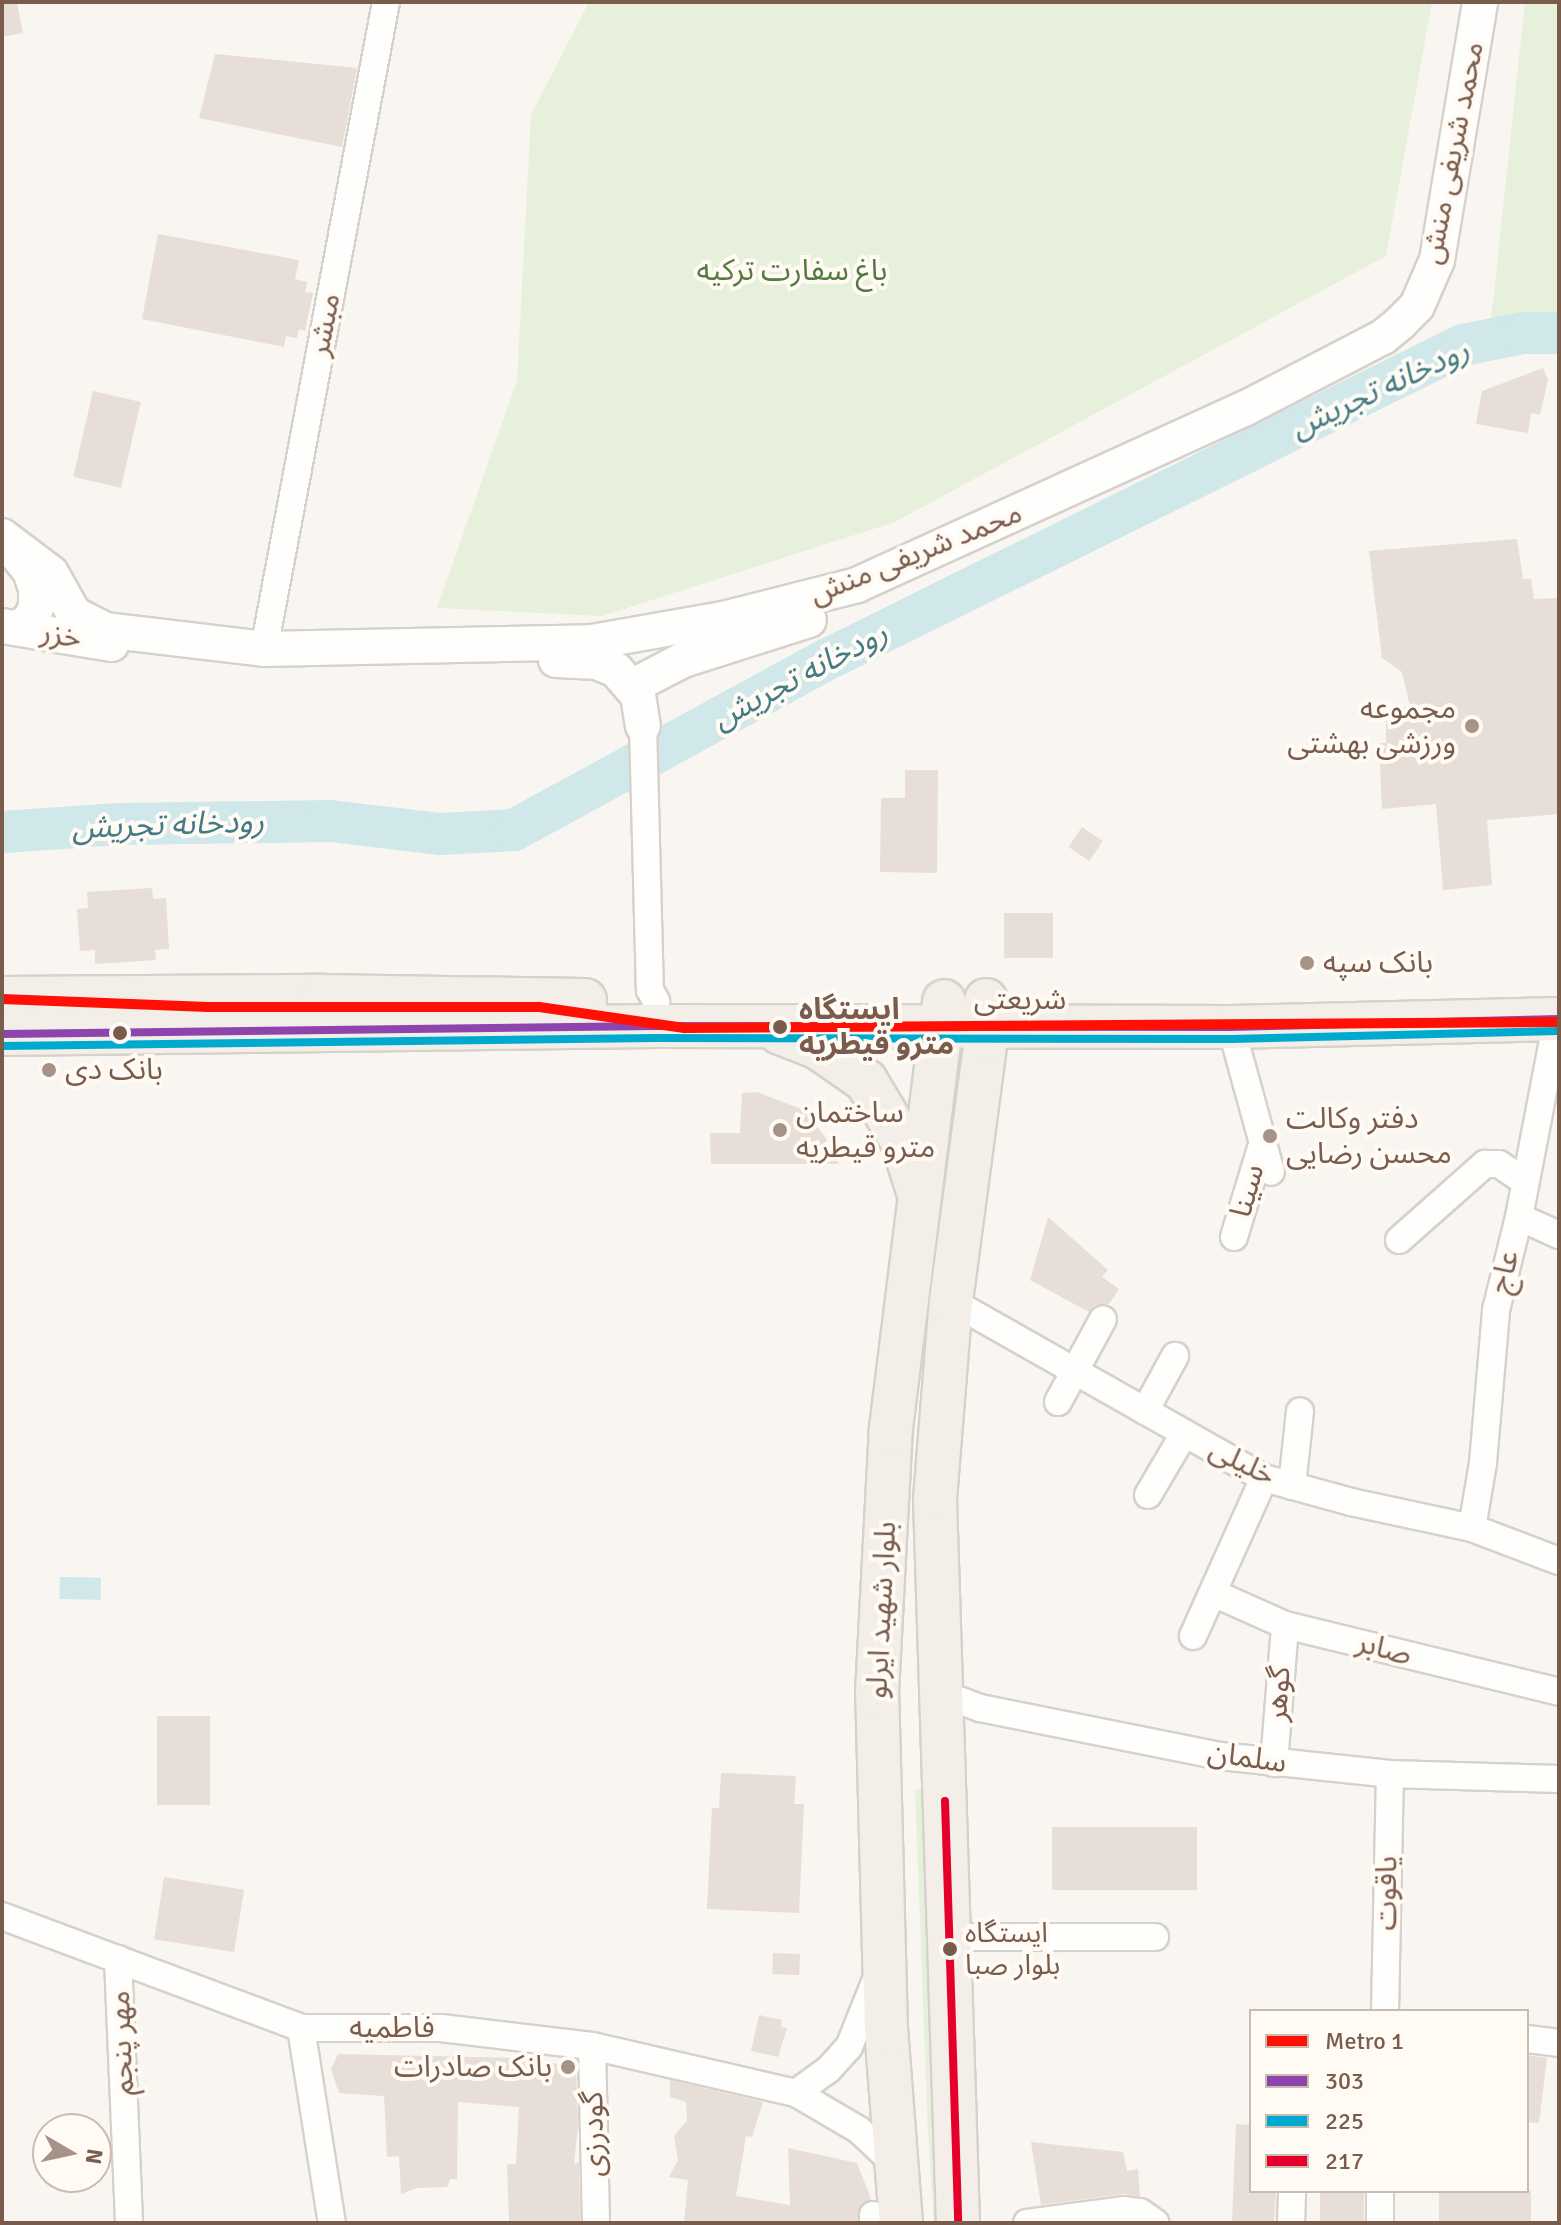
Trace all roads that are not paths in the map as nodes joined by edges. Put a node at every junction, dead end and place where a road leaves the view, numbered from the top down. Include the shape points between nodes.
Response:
1 (386, 2) edge
2 (1480, 2) edge
3 (1497, 2) edge
4 (2, 538) edge
5 (9, 627) edge
6 (119, 645) joint
7 (264, 649) junction
8 (594, 652) junction
9 (642, 681) junction
10 (651, 728) joint
11 (2, 998) edge
12 (656, 1001) junction
13 (1558, 1012) edge
14 (943, 1013) junction
15 (986, 1013) junction
16 (1231, 1027) junction
17 (768, 1028) junction
18 (2, 1034) edge
19 (1262, 1145) junction
20 (1271, 1172) dead end
21 (1526, 1182) junction
22 (920, 1200) junction
23 (1519, 1217) junction
24 (1559, 1235) edge
25 (1234, 1237) dead end
26 (1399, 1240) dead end
27 (951, 1301) junction
28 (1103, 1319) dead end
29 (1175, 1356) dead end
30 (1074, 1372) junction
31 (1058, 1402) dead end
32 (1145, 1411) junction
33 (1300, 1411) dead end
34 (1184, 1434) junction
35 (1264, 1478) junction
36 (1292, 1486) junction
37 (1148, 1495) dead end
38 (1472, 1528) junction
39 (1559, 1561) edge
40 (1213, 1593) junction
41 (1285, 1625) junction
42 (1193, 1636) dead end
43 (1559, 1692) edge
44 (940, 1693) junction
45 (1274, 1763) junction
46 (1390, 1774) junction
47 (1559, 1779) edge
48 (945, 1801) junction
49 (880, 1806) junction
50 (2, 1916) edge
51 (948, 1937) junction
52 (1155, 1937) dead end
53 (884, 1955) junction
54 (118, 1959) junction
55 (1385, 2009) edge
56 (301, 2028) junction
57 (1529, 2039) edge
58 (1559, 2043) edge
59 (592, 2046) junction
60 (796, 2093) junction
61 (895, 2164) junction
62 (1292, 2193) edge
63 (1380, 2193) edge
64 (882, 2220) edge
65 (129, 2223) edge
66 (332, 2223) edge
67 (596, 2223) edge
68 (958, 2223) edge
69 (1027, 2223) edge
70 (1156, 2223) edge
71 (1291, 2223) edge
72 (1380, 2223) edge

1 - 7 street, مبشر
2 - 8 street, محمد شریفی منش via 1437,260 1417,306 1383,337 1244,409 857,585
3 - 9 street, محمد شریفی منش via 1453,272 1437,313 1420,333 1379,361 1248,427 1047,520 823,616 683,660
4 - 5 street via 22,560 36,589 36,608 29,621
4 - 7 street, محمد شریفی منش via 51,573 74,614 105,630
5 - 6 street, خزر
6 - 8 street, محمد شریفی منش via 262,663
7 - 8 street, محمد شریفی منش
8 - 9 street via 629,656
9 - 10 street
10 - 12 street
11 - 12 main road, شریعتی
12 - 14 main road, شریعتی
13 - 15 main road, شریعتی
13 - 16 main road, شریعتی
13 - 21 street, عاج
14 - 15 main road, شریعتی
14 - 17 main road, شریعتی
14 - 22 main road, بلوار شهید ایرلو
15 - 16 main road, شریعتی
15 - 27 main road, بلوار شهید ایرلو
16 - 19 street, سینا
17 - 18 main road, شریعتی
17 - 22 main road via 817,1047 866,1081 902,1141
19 - 20 street, سینا
19 - 25 street, سینا
21 - 23 street, عاج
21 - 26 street via 1499,1164 1485,1164
22 - 49 main road, بلوار شهید ایرلو via 891,1428 877,1693
23 - 24 street
23 - 38 street, عاج via 1496,1310
27 - 30 street, خلیلی
27 - 44 main road, بلوار شهید ایرلو via 935,1499
28 - 30 street
29 - 32 street
30 - 31 street
30 - 32 street, خلیلی
32 - 34 street, خلیلی
33 - 36 street
34 - 35 street, خلیلی
34 - 37 street
35 - 36 street, خلیلی
35 - 40 street
36 - 38 street, خلیلی
38 - 39 street, خلیلی
40 - 41 street, صابر
40 - 42 street
41 - 43 street, صابر
41 - 45 street, گوهر
44 - 45 street, سلمان via 980,1708
44 - 48 main road, بلوار شهید ایرلو
45 - 46 street, سلمان
46 - 47 street, سلمان
46 - 55 street, یاقوت
48 - 49 main road via 923,1768 900,1761 890,1769
48 - 51 main road, بلوار شهید ایرلو
49 - 53 main road, بلوار شهید ایرلو
50 - 54 street, فاطمیه
51 - 52 street
51 - 68 main road, بلوار شهید ایرلو
53 - 60 street via 849,2047
53 - 61 main road, بلوار شهید ایرلو
54 - 56 street, فاطمیه
54 - 65 street, مهر پنجم
56 - 59 street, فاطمیه via 441,2028
56 - 66 street
57 - 58 street
59 - 60 street, فاطمیه
59 - 67 street, گودرزی
60 - 61 street, فاطمیه via 859,2130
61 - 64 main road, بلوار شهید ایرلو
62 - 71 street
63 - 72 street
69 - 70 street via 1125,2210

